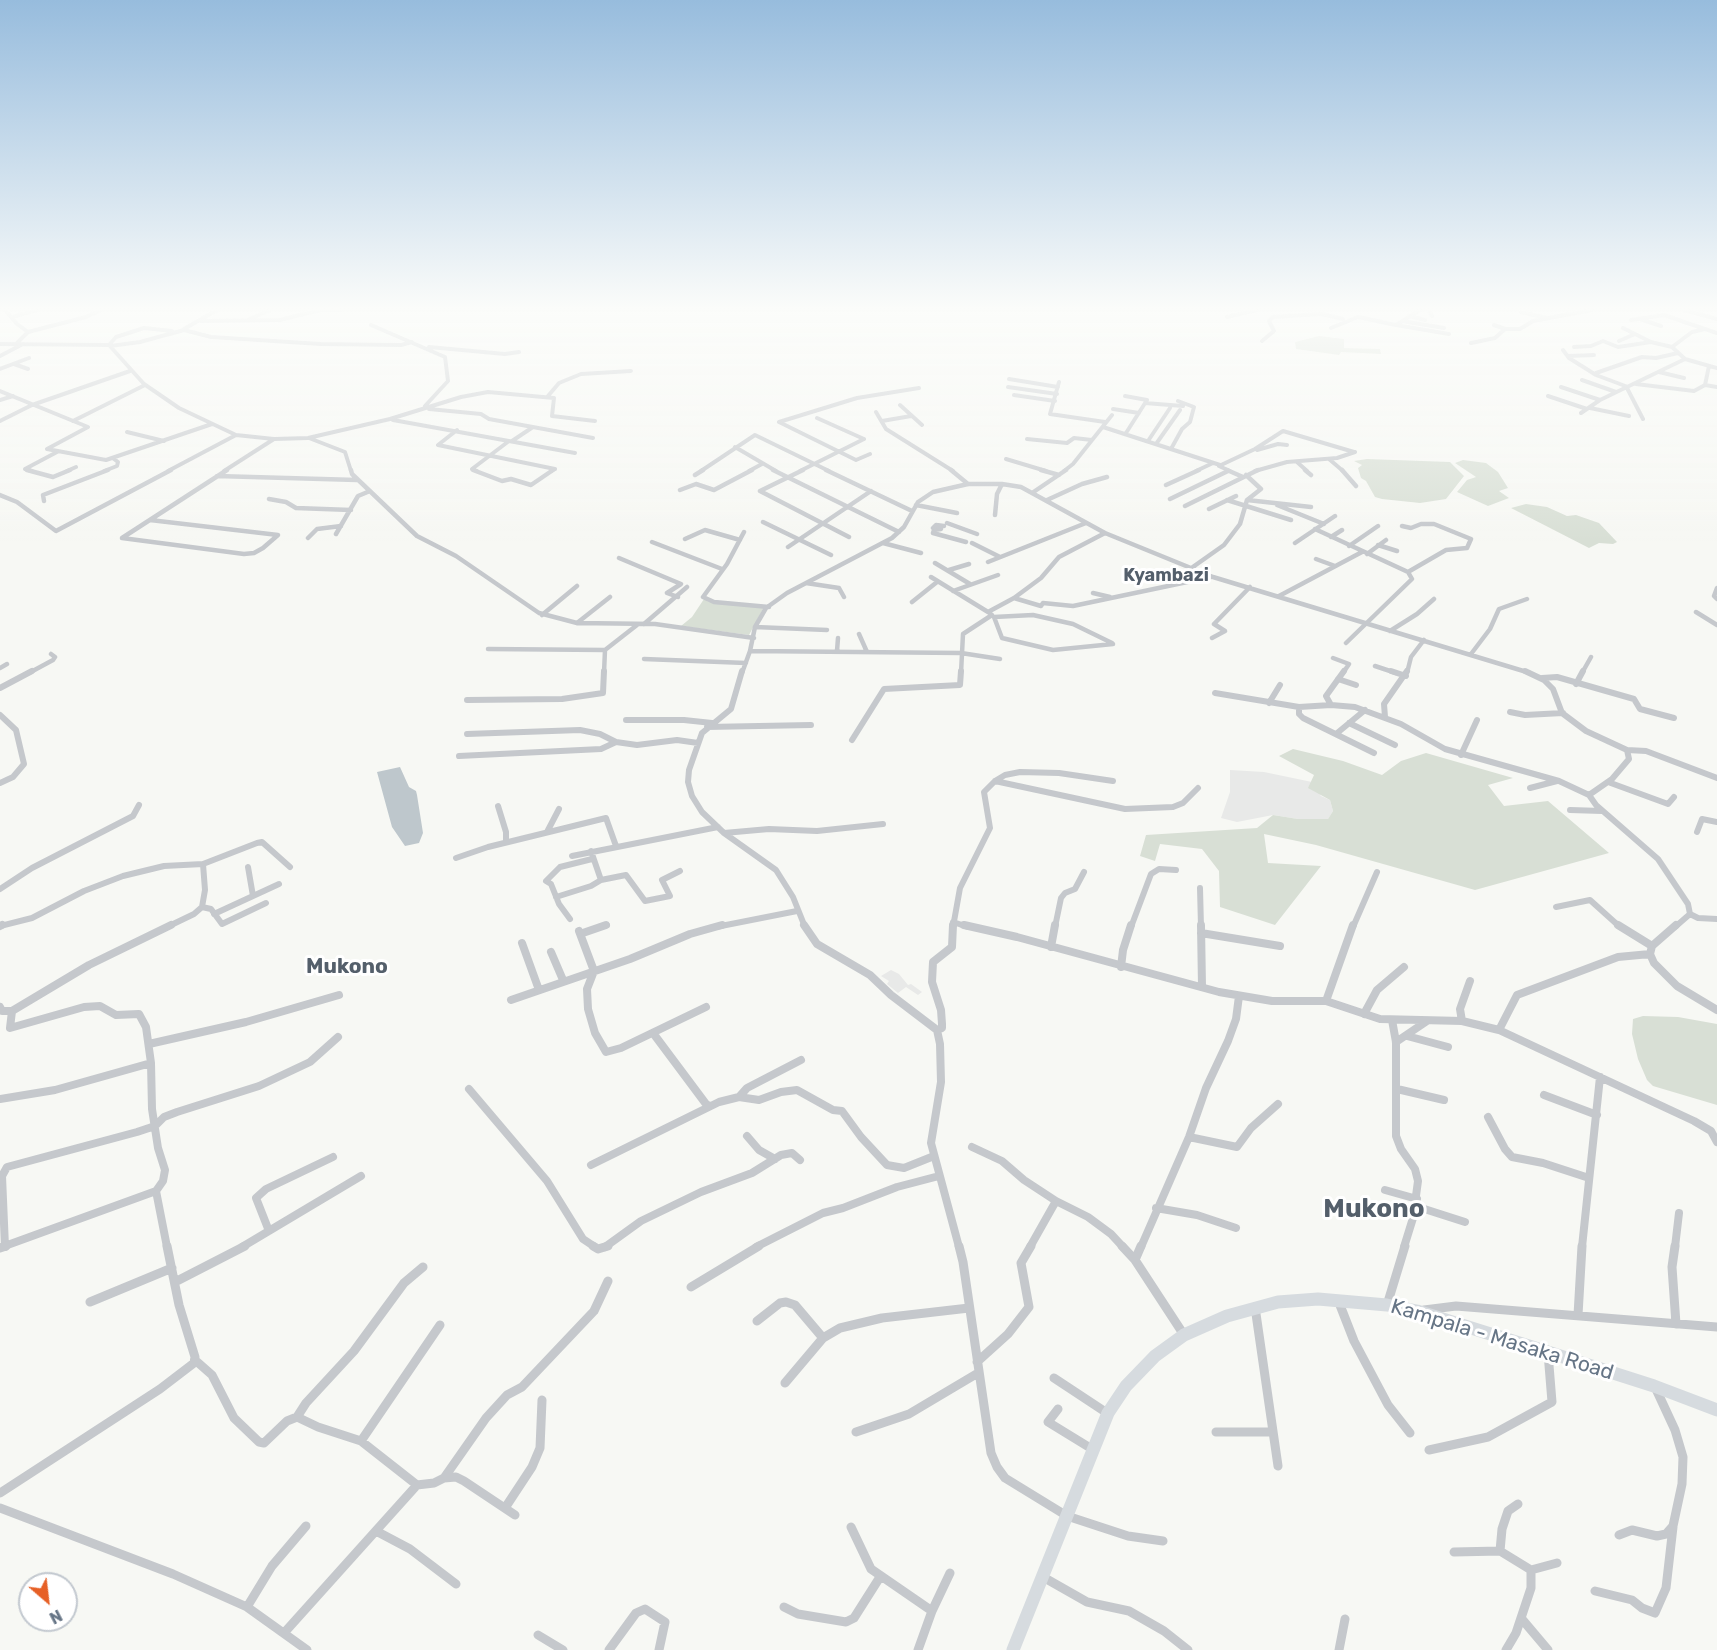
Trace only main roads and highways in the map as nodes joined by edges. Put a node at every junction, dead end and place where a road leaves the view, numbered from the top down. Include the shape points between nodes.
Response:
1 (1717, 1410) edge
2 (1013, 1650) edge

1 - 2 main road, Kampala - Masaka Road via 1654,1386 1417,1311 1338,1300 1254,1306 1184,1335 1155,1356 1126,1386 1108,1413 1092,1449

